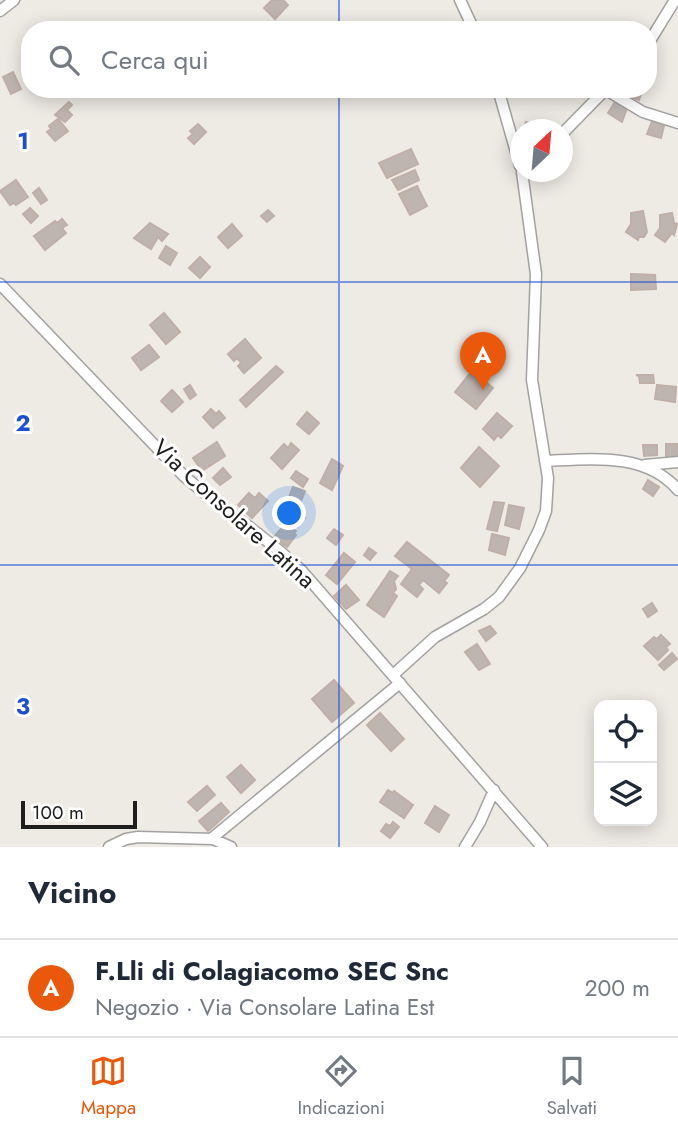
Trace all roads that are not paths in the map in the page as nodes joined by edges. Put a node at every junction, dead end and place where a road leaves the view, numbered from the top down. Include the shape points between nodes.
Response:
1 (14, 0) edge
2 (460, 0) edge
3 (675, 0) edge
4 (0, 11) edge
5 (470, 21) edge
6 (657, 29) edge
7 (501, 98) edge
8 (598, 98) edge
9 (620, 98) edge
10 (573, 123) edge
11 (678, 123) edge
12 (510, 128) edge
13 (524, 182) edge
14 (0, 284) edge
15 (545, 461) junction
16 (678, 462) edge
17 (644, 465) junction
18 (674, 479) edge
19 (678, 490) edge
20 (396, 679) junction
21 (494, 790) junction
22 (211, 838) junction
23 (109, 847) edge
24 (231, 847) edge
25 (465, 847) edge
26 (542, 847) edge

1 - 4 street
2 - 5 street
3 - 6 street
7 - 12 street
8 - 10 street
9 - 11 street
13 - 15 street via 536,280 532,385
14 - 20 street, Via Consolare Latina via 184,475 302,571
15 - 17 street
15 - 20 street via 548,494 544,516 509,586 491,604 432,639
16 - 17 street
17 - 18 street
18 - 19 street
20 - 21 street, Via Consolare Latina
20 - 22 street
21 - 25 street
21 - 26 street, Via Consolare Latina
22 - 23 street via 132,837
22 - 24 street

